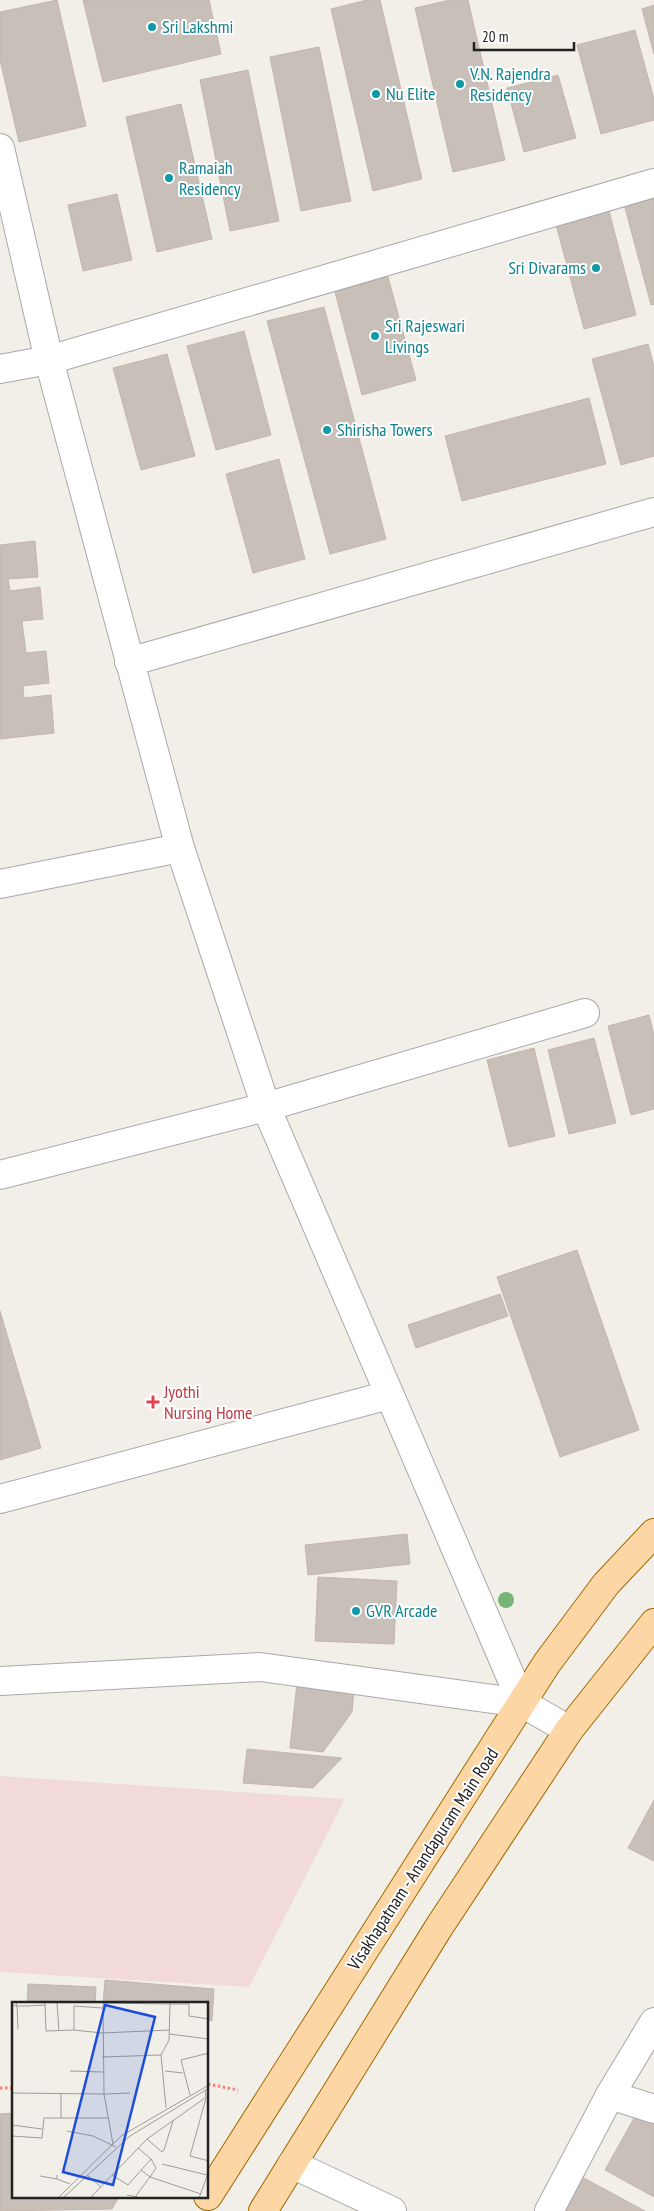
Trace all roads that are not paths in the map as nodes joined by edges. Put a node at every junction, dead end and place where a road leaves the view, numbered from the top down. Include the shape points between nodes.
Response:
1 (0, 148) edge
2 (654, 183) edge
3 (49, 360) junction
4 (0, 369) edge
5 (654, 512) edge
6 (129, 662) junction
7 (180, 848) junction
8 (0, 884) edge
9 (585, 1012) dead end
10 (266, 1107) junction
11 (0, 1175) edge
12 (389, 1395) junction
13 (0, 1499) edge
14 (654, 1533) edge
15 (654, 1623) edge
16 (0, 1681) edge
17 (522, 1703) junction
18 (569, 1730) junction
19 (654, 2022) edge
20 (610, 2094) junction
21 (654, 2109) edge
22 (292, 2164) junction
23 (209, 2194) edge
24 (206, 2198) edge
25 (198, 2211) edge
26 (263, 2211) edge
27 (392, 2211) edge
28 (549, 2211) edge

1 - 3 street
2 - 3 street
3 - 4 street
3 - 6 street
5 - 6 street
6 - 7 street
7 - 8 street
7 - 10 street
9 - 10 street
10 - 11 street
10 - 12 street
12 - 13 street
12 - 17 street
14 - 17 main road, Visakhapatnam - Anandapuram Main Road via 606,1584
15 - 18 main road
16 - 17 street via 260,1668
17 - 18 street
17 - 23 main road, Visakhapatnam - Anandapuram Main Road
18 - 22 main road via 439,1927
19 - 20 street
20 - 21 street
20 - 28 street
22 - 26 main road
22 - 27 street
24 - 25 main road, Visakhapatnam - Anandapuram Main Road

